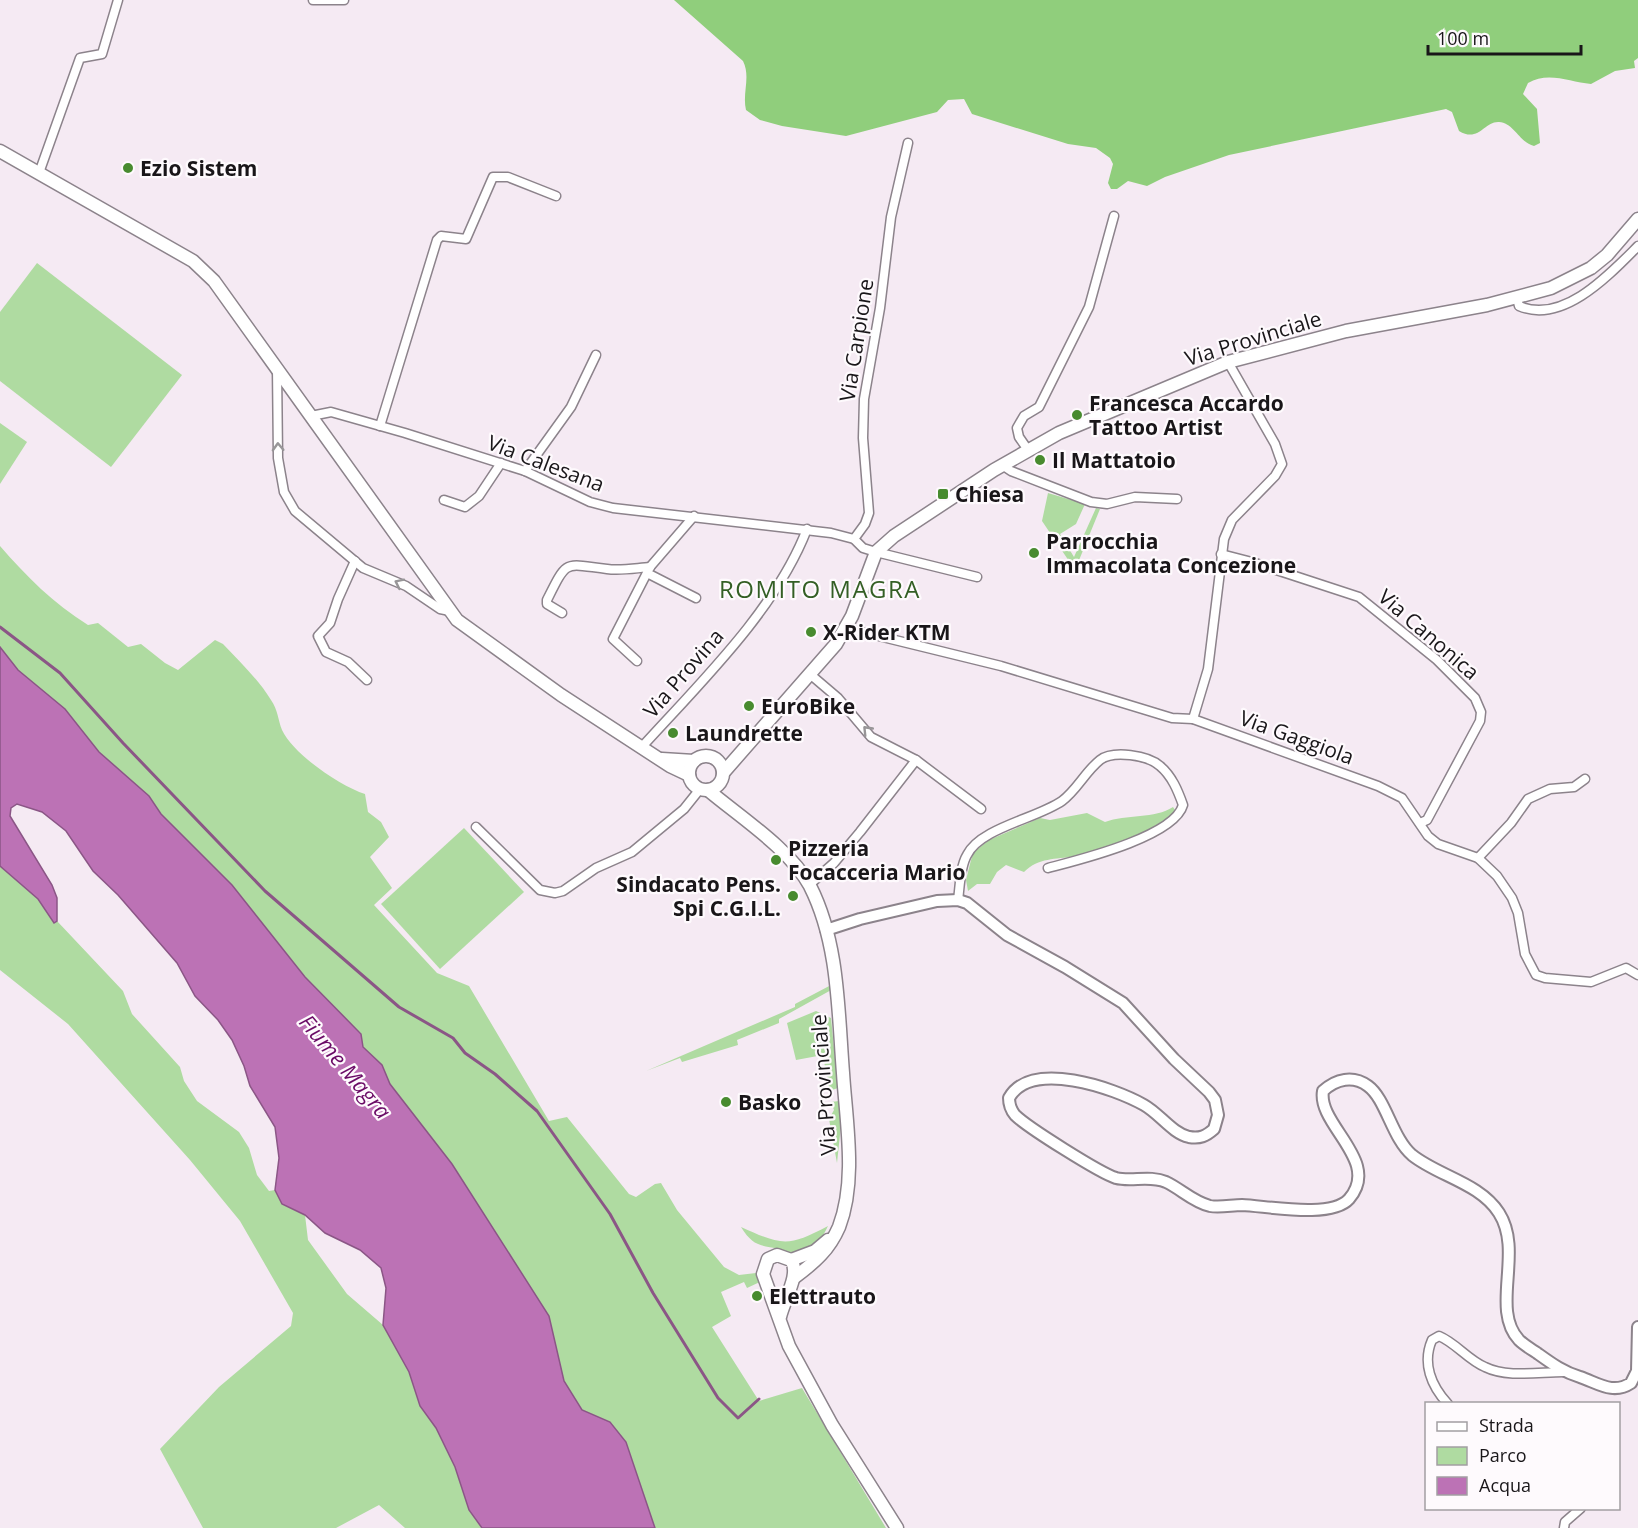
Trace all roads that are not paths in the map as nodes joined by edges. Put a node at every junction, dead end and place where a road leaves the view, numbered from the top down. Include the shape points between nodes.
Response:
1 (118, 0) edge
2 (313, 0) edge
3 (344, 0) edge
4 (908, 143) dead end
5 (0, 151) edge
6 (39, 173) junction
7 (556, 196) dead end
8 (1113, 216) dead end
9 (1638, 219) edge
10 (1638, 246) edge
11 (1517, 298) junction
12 (596, 355) dead end
13 (1228, 362) junction
14 (277, 368) junction
15 (311, 417) junction
16 (380, 426) junction
17 (1028, 450) junction
18 (501, 463) junction
19 (1002, 465) junction
20 (525, 471) junction
21 (1177, 499) dead end
22 (444, 500) dead end
23 (694, 516) junction
24 (807, 529) junction
25 (854, 539) junction
26 (876, 552) junction
27 (1221, 554) junction
28 (355, 561) junction
29 (648, 570) junction
30 (977, 577) dead end
31 (696, 598) dead end
32 (450, 611) junction
33 (562, 613) dead end
34 (846, 628) junction
35 (637, 661) dead end
36 (811, 675) junction
37 (367, 680) dead end
38 (1193, 719) junction
39 (641, 748) junction
40 (744, 748) junction
41 (662, 759) junction
42 (716, 759) junction
43 (916, 760) junction
44 (694, 761) junction
45 (689, 775) junction
46 (721, 779) junction
47 (1585, 779) dead end
48 (704, 790) junction
49 (731, 809) junction
50 (981, 809) dead end
51 (1419, 824) junction
52 (476, 827) dead end
53 (1478, 858) junction
54 (1047, 868) dead end
55 (809, 885) junction
56 (958, 900) junction
57 (826, 930) junction
58 (1638, 975) edge
59 (834, 1236) junction
60 (791, 1260) junction
61 (793, 1281) junction
62 (766, 1282) junction
63 (780, 1317) junction
64 (1638, 1327) edge
65 (1564, 1372) junction
66 (1447, 1402) edge
67 (1580, 1510) edge
68 (897, 1528) edge
69 (1564, 1528) edge

1 - 6 street via 102,54 80,58
2 - 3 street
4 - 25 street, Via Carpione via 891,217 864,399 869,513
5 - 6 main road
6 - 14 main road via 193,261 214,280
7 - 16 street via 508,177 493,177 466,238 447,235 437,240
8 - 17 street via 1086,315 1040,407 1024,416 1017,428
9 - 11 main road, Via Provinciale via 1591,268 1569,281
10 - 11 street via 1596,284 1559,306 1543,312 1530,311 1520,306
11 - 13 main road, Via Provinciale via 1346,331
12 - 20 street via 571,407
13 - 17 main road, Via Provinciale via 1059,433
13 - 27 street via 1275,444 1282,464 1232,520
14 - 15 main road
28 -> 14 street via 295,511 284,492 278,458
15 - 16 street, Via Calesana via 331,412
15 - 32 main road
16 - 18 street, Via Calesana
17 - 19 main road, Via Provinciale
18 - 20 street, Via Calesana
18 - 22 street via 479,496 465,507
19 - 21 street via 1092,502 1107,504 1135,497
19 - 26 main road, Via Provinciale
20 - 23 street, Via Calesana via 590,502
23 - 24 street, Via Calesana
23 - 29 street
24 - 25 street, Via Calesana
24 - 39 street, Via Provina via 795,560 772,597
25 - 26 street, Via Calesana via 863,548
26 - 30 street, Via Calesana
26 - 34 main road, Via Provinciale
27 - 38 street via 1208,669
27 - 51 street, Via Canonica via 1359,597 1437,660 1474,698 1481,712 1480,721 1427,820
32 -> 28 street
28 - 37 street via 330,623 318,636 326,652 348,662
29 - 31 street
29 - 33 street via 570,565 559,575 547,600 547,604
29 - 35 street via 614,639
32 - 39 main road via 477,636
34 - 36 main road, Via Provinciale
34 - 38 street, Via Gaggiola via 1001,666 1172,718
36 - 40 main road, Via Provinciale
43 -> 36 street via 871,737 838,698
38 - 51 street, Via Gaggiola via 1378,786 1402,798
39 - 41 main road
40 - 42 main road, Via Provinciale
40 - 46 main road
41 - 44 main road, Via Provinciale
41 - 45 main road
42 - 44 main road, Via Provinciale via 705,756
42 - 46 main road, Via Provinciale
43 - 50 street
43 - 55 street via 834,863
44 - 45 main road
45 - 48 main road
46 - 48 main road
46 - 49 main road, Via Provinciale
47 - 53 street via 1574,787 1550,789 1528,798 1511,824
48 - 49 main road
48 - 52 street via 632,852 555,893 540,890
49 - 55 main road, Via Provinciale via 774,846
51 - 53 street, Via Gaggiola via 1438,844
53 - 58 street, Via Gaggiola via 1512,898 1525,954 1536,975 1591,982 1626,968
54 - 56 street via 1134,841 1181,813 1183,805 1177,788 1159,764 1121,753 1100,760 1062,801 972,847 966,855
55 - 57 main road, Via Provinciale
56 - 57 street via 902,908
56 - 65 street via 973,907 1007,935 1123,1004 1209,1092 1218,1115 1214,1129 1207,1135 1187,1137 1129,1098 1098,1086 1046,1078 1014,1090 1009,1103 1020,1119 1117,1178 1165,1182 1211,1206 1327,1209 1349,1199 1357,1172 1352,1151 1325,1107 1323,1091 1341,1080 1356,1080 1376,1094 1404,1146 1413,1155 1474,1190 1500,1214 1510,1252 1506,1306 1511,1328 1519,1340
57 - 59 main road, Via Provinciale via 835,971 847,1128 845,1201
59 - 60 main road via 815,1251
59 - 61 main road via 821,1258
60 - 61 main road via 796,1270
60 - 62 main road via 782,1255 768,1259 763,1268
61 - 62 main road via 775,1288
61 - 63 main road
62 - 63 main road
63 - 68 main road via 789,1346 832,1425
64 - 65 street via 1637,1371 1631,1383 1610,1389
65 - 66 street via 1485,1368 1439,1336 1432,1340 1427,1360 1431,1378
67 - 69 street via 1565,1521

